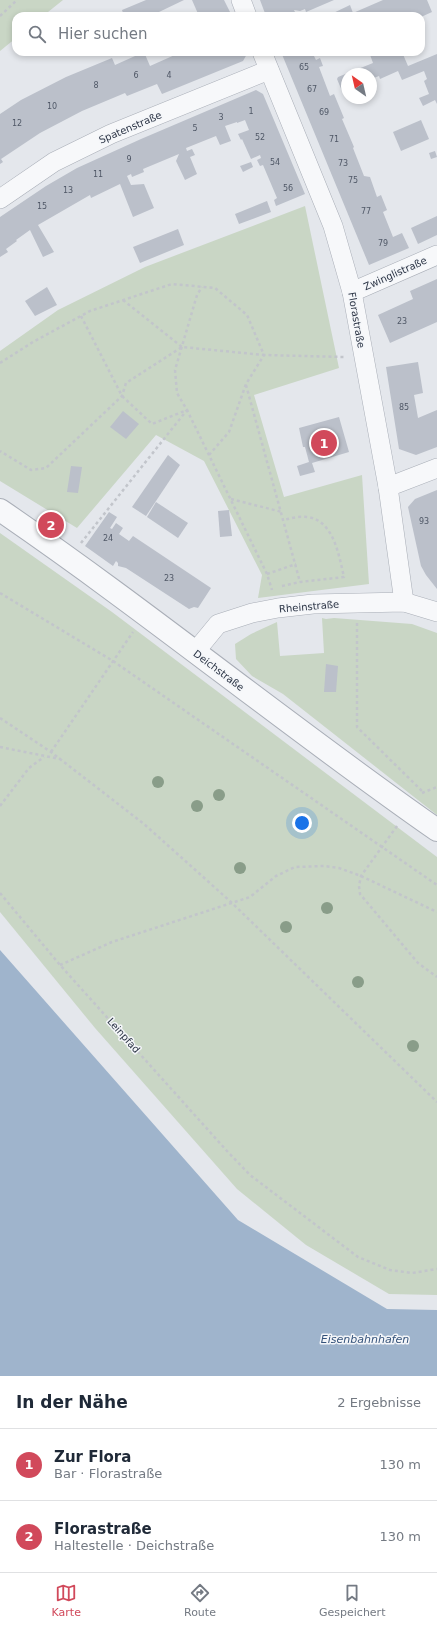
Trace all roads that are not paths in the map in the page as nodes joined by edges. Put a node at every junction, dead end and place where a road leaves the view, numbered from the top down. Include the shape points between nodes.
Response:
1 (241, 0) edge
2 (246, 12) edge
3 (264, 56) edge
4 (269, 70) junction
5 (0, 199) edge
6 (437, 254) edge
7 (352, 292) junction
8 (437, 468) edge
9 (388, 487) junction
10 (0, 510) edge
11 (404, 602) junction
12 (437, 612) edge
13 (195, 652) junction
14 (437, 830) edge

1 - 2 street
3 - 4 street, Florastraße
4 - 5 street, Spatenstraße via 111,134 54,162
4 - 7 street, Florastraße via 333,226
6 - 7 street, Zwinglistraße
7 - 9 street, Florastraße
8 - 9 street
9 - 11 street, Florastraße
10 - 13 street, Deichstraße via 70,558
11 - 12 street, Rheinstraße
11 - 13 street, Rheinstraße via 313,604 252,613 218,624
13 - 14 street, Deichstraße

